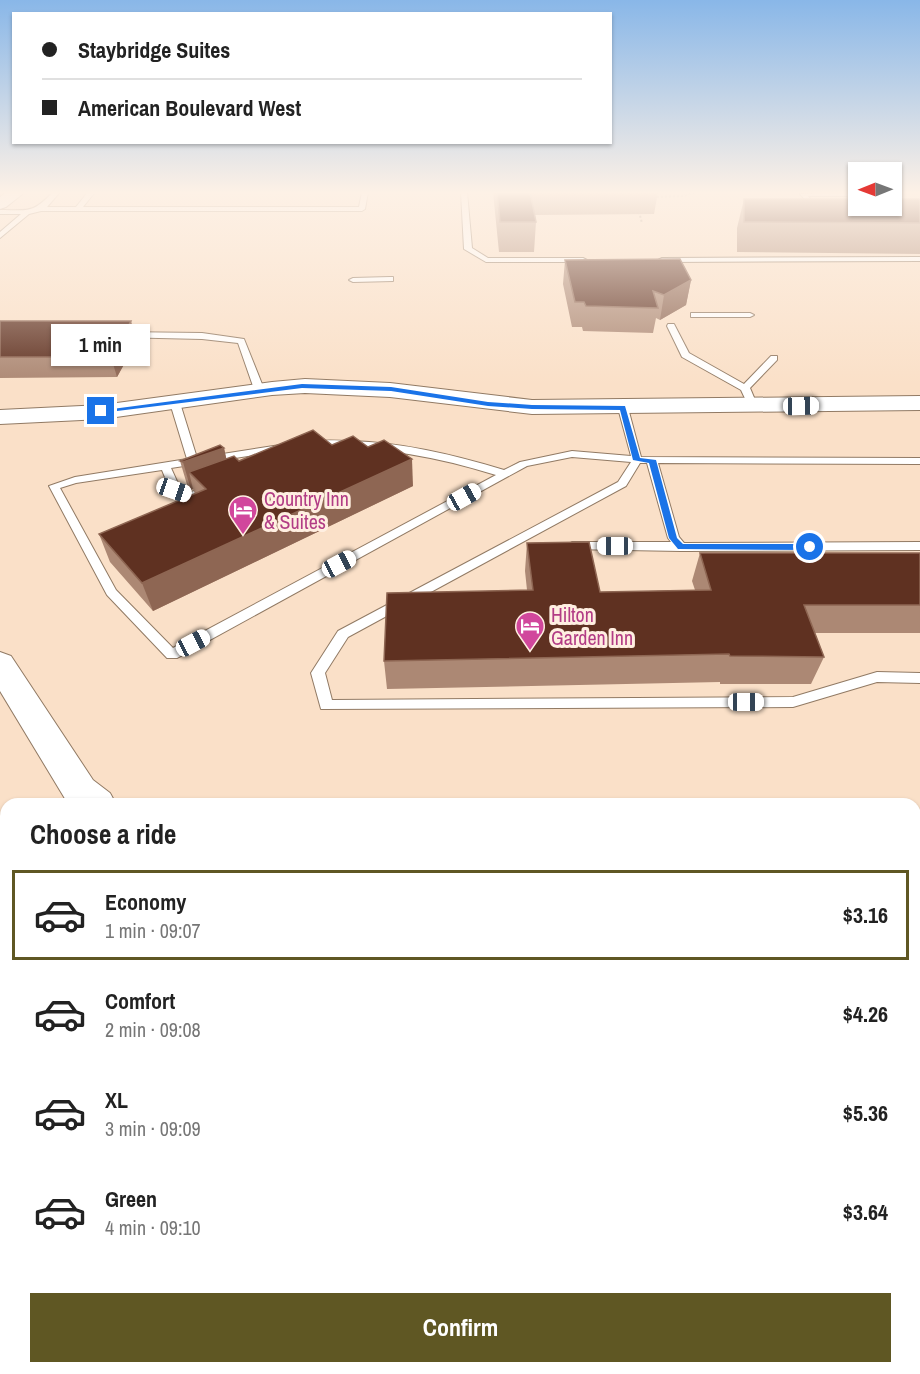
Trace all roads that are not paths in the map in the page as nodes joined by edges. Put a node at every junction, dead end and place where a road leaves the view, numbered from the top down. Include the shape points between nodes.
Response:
1 (480, 256) edge
2 (920, 259) edge
3 (593, 260) edge
4 (652, 260) edge
5 (390, 279) dead end
6 (353, 280) dead end
7 (694, 315) dead end
8 (750, 315) dead end
9 (671, 326) dead end
10 (107, 335) edge
11 (774, 358) dead end
12 (259, 390) junction
13 (749, 397) junction
14 (175, 403) junction
15 (920, 403) edge
16 (623, 408) junction
17 (60, 415) junction
18 (0, 417) edge
19 (0, 428) edge
20 (637, 460) junction
21 (652, 460) junction
22 (193, 461) junction
23 (920, 461) edge
24 (165, 465) junction
25 (505, 474) junction
26 (221, 485) edge
27 (506, 545) junction
28 (535, 546) edge
29 (571, 546) edge
30 (681, 546) junction
31 (920, 546) edge
32 (0, 664) edge
33 (920, 678) edge
34 (89, 798) edge

1 - 3 lane via 486,260
2 - 4 lane
5 - 6 lane
7 - 8 lane
9 - 13 lane via 686,355
10 - 12 lane via 202,336 241,341
11 - 13 lane
12 - 14 main road
12 - 16 main road via 348,386 499,405
13 - 15 main road
13 - 16 main road
14 - 17 main road
14 - 22 lane
16 - 20 lane
17 - 18 main road
17 - 19 main road via 34,424
20 - 21 lane
20 - 25 lane via 572,454 524,464
20 - 27 lane via 622,484
21 - 23 lane
21 - 30 lane via 674,538
22 - 24 lane
22 - 25 lane via 254,457 297,445 339,443 398,447 457,458
24 - 25 lane via 54,486 111,592 172,654
24 - 26 lane via 174,490 191,496
27 - 28 lane
27 - 33 lane via 343,634 318,672 326,705 793,702 877,677
29 - 30 lane
30 - 31 lane
32 - 34 main road via 80,791

